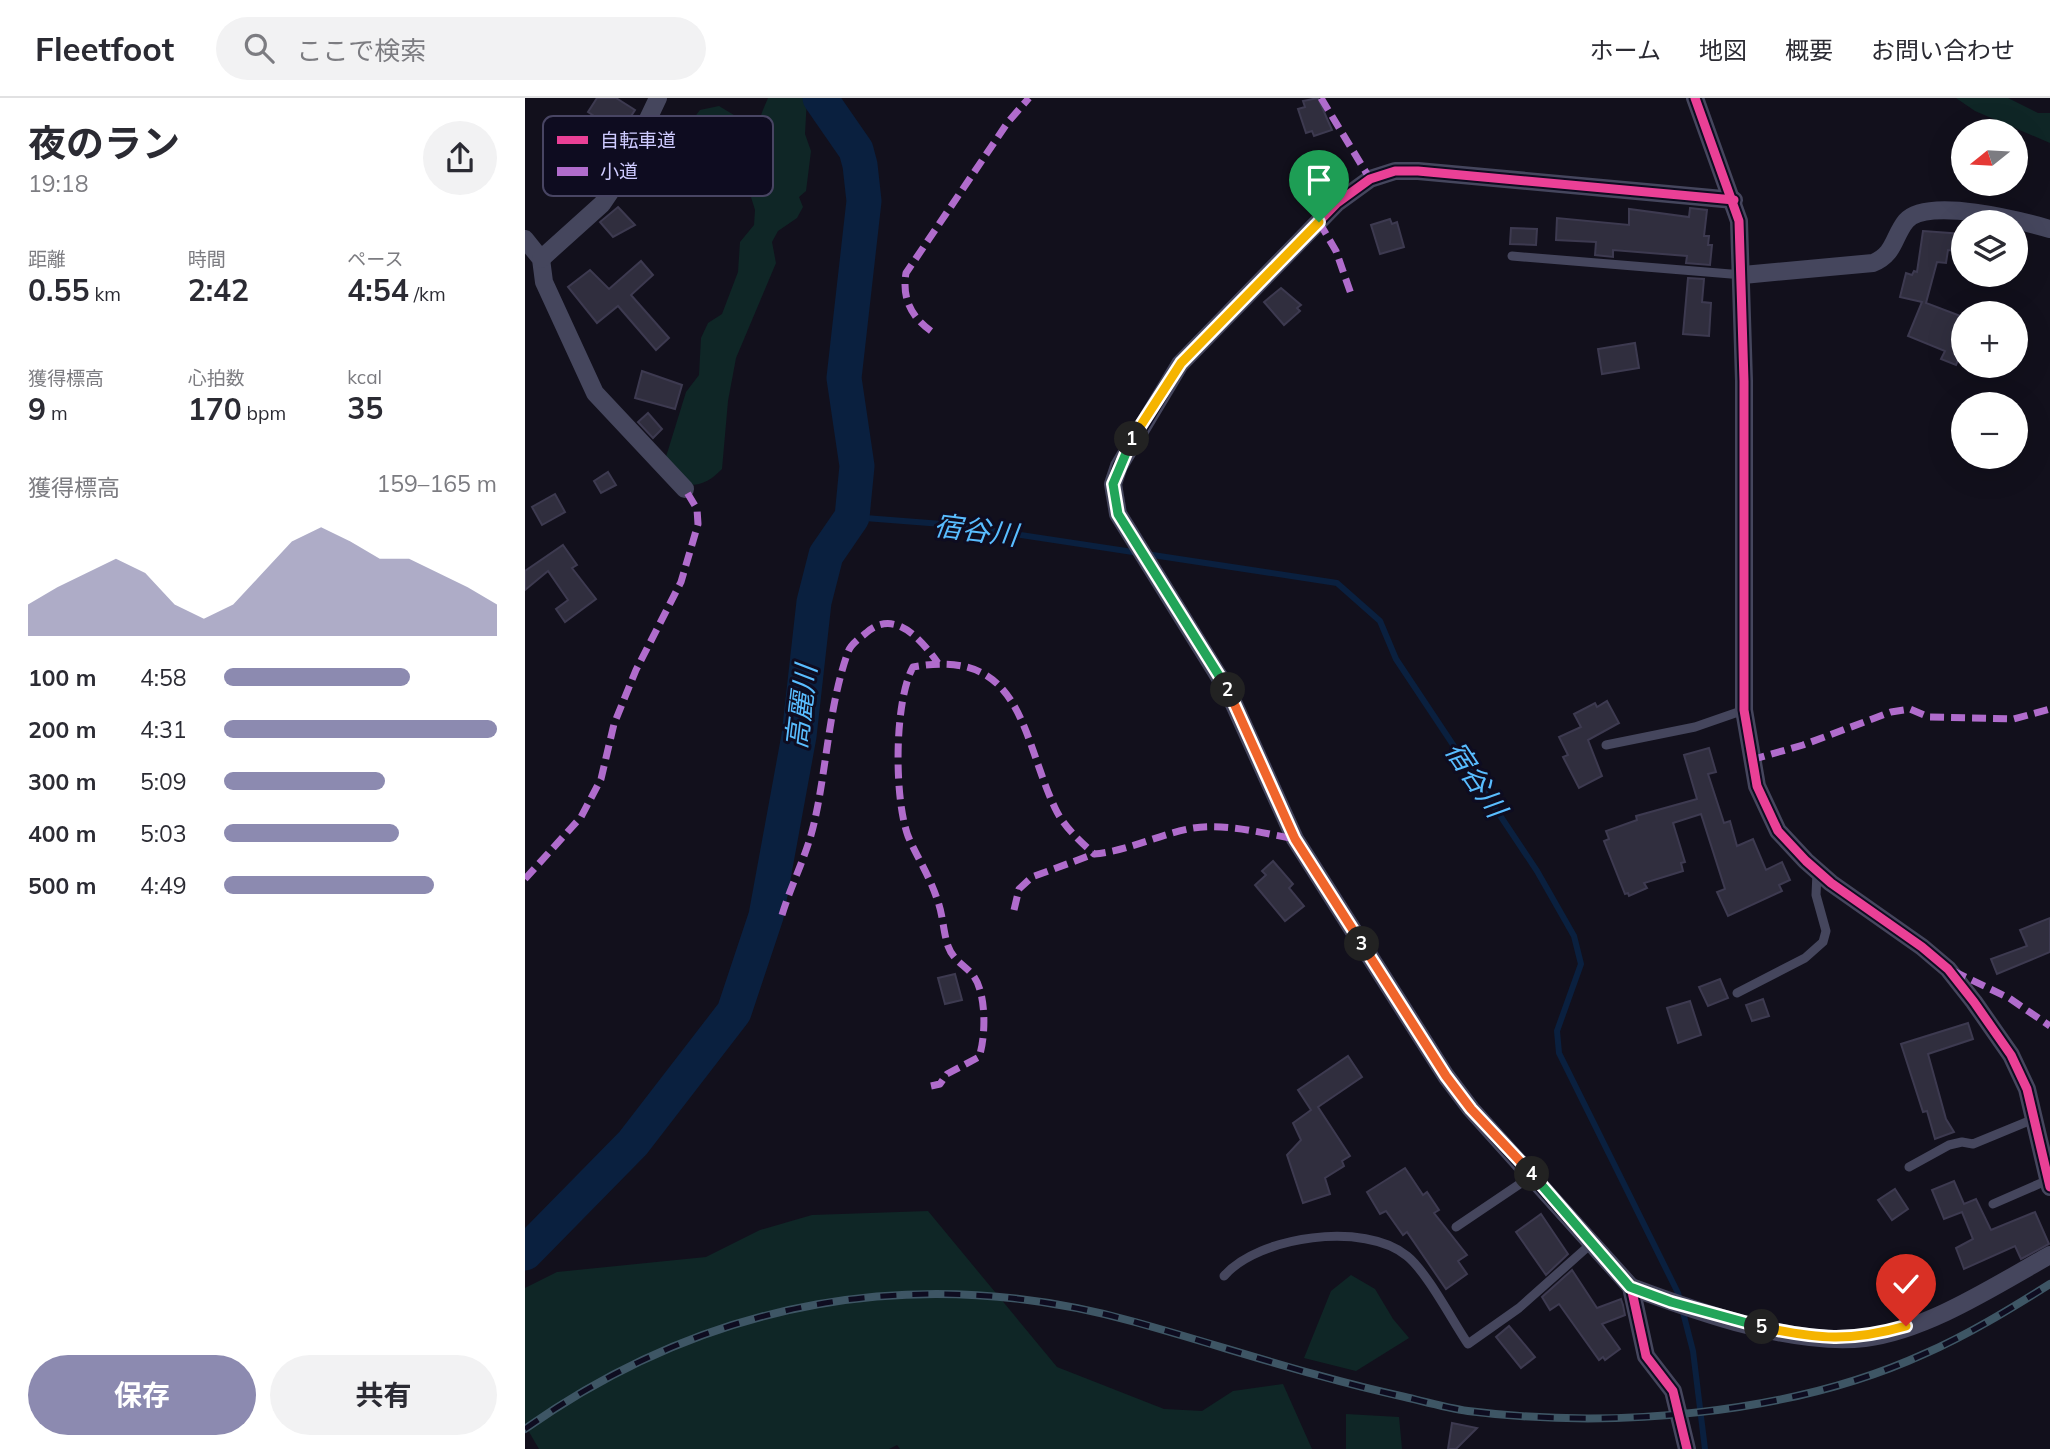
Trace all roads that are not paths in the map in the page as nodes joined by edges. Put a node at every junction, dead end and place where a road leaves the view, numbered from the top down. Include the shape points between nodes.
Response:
1 (658, 98) edge
2 (1695, 98) edge
3 (649, 116) edge
4 (607, 196) edge
5 (1734, 200) junction
6 (2050, 229) edge
7 (525, 239) edge
8 (1511, 256) dead end
9 (541, 259) junction
10 (1743, 275) junction
11 (685, 489) dead end
12 (1744, 710) junction
13 (1606, 744) dead end
14 (1818, 871) junction
15 (1737, 993) dead end
16 (2034, 1119) junction
17 (1909, 1167) dead end
18 (1533, 1175) junction
19 (2049, 1184) edge
20 (1993, 1204) dead end
21 (1456, 1227) dead end
22 (1592, 1243) junction
23 (2050, 1255) edge
24 (1224, 1276) dead end
25 (1630, 1287) junction
26 (1685, 1448) edge

1 - 3 street
2 - 5 street
4 - 9 street
5 - 10 street
5 - 18 street via 1419,171 1395,171 1370,179 1337,203 1181,363 1131,441 1113,484 1118,514 1228,691 1295,839 1446,1076
6 - 10 street via 1993,213 1926,211 1906,221 1892,249 1873,263
7 - 9 street
8 - 10 lane
9 - 11 street via 544,282 595,393
10 - 12 street
12 - 13 lane via 1695,727
12 - 14 street via 1757,786 1778,831
14 - 15 lane via 1816,895 1826,931 1823,942 1793,965
14 - 16 street via 1948,969 2011,1055 2027,1089
16 - 17 lane via 1973,1144 1949,1145
16 - 19 street
18 - 21 lane
18 - 22 street
19 - 20 lane
22 - 24 lane via 1519,1308 1468,1344 1409,1257 1386,1243 1355,1237 1279,1244 1253,1253
22 - 25 street
23 - 25 street via 1961,1304 1866,1338 1794,1334
25 - 26 street via 1646,1356 1673,1391

